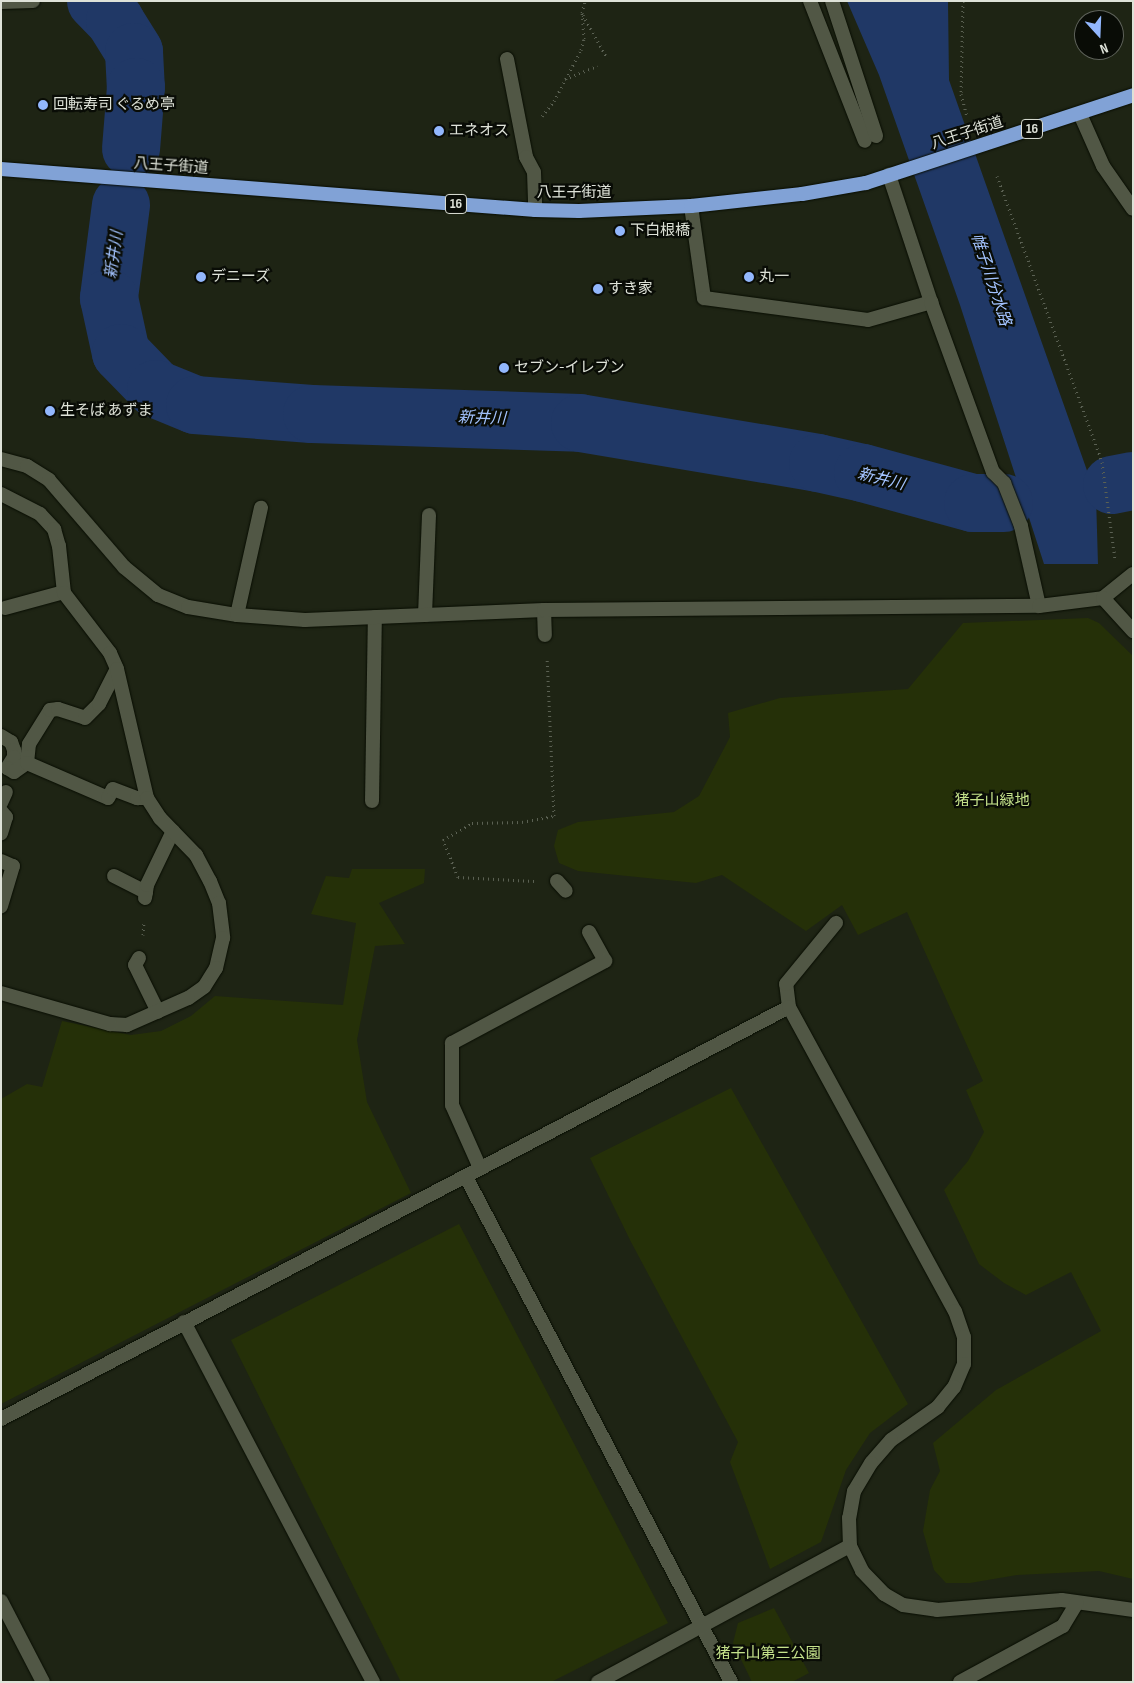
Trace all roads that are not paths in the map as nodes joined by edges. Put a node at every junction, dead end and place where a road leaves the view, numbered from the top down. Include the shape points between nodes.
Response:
1 (33, 1) edge
2 (810, 1) edge
3 (832, 1) edge
4 (1, 2) edge
5 (507, 59) dead end
6 (1133, 95) edge
7 (1080, 114) junction
8 (1, 169) edge
9 (889, 175) junction
10 (691, 206) junction
11 (1133, 209) edge
12 (535, 210) junction
13 (931, 302) junction
14 (1, 459) edge
15 (1, 494) edge
16 (261, 508) dead end
17 (428, 515) dead end
18 (1133, 574) edge
19 (64, 592) junction
20 (1103, 598) junction
21 (1038, 606) junction
22 (5, 608) dead end
23 (544, 610) junction
24 (237, 615) junction
25 (425, 615) junction
26 (375, 617) junction
27 (1133, 631) edge
28 (545, 634) road end
29 (118, 669) junction
30 (1, 736) edge
31 (27, 763) junction
32 (147, 798) junction
33 (372, 801) dead end
34 (1, 811) edge
35 (173, 830) junction
36 (1, 833) edge
37 (1, 861) edge
38 (114, 876) dead end
39 (1, 906) edge
40 (836, 923) dead end
41 (589, 932) dead end
42 (139, 958) road end
43 (1, 992) edge
44 (790, 1007) junction
45 (158, 1012) junction
46 (480, 1168) junction
47 (466, 1177) junction
48 (184, 1322) junction
49 (1, 1419) edge
50 (850, 1546) junction
51 (1, 1601) edge
52 (1077, 1602) junction
53 (1133, 1610) edge
54 (702, 1627) junction
55 (43, 1682) edge
56 (373, 1682) edge
57 (598, 1682) edge
58 (730, 1682) edge
59 (960, 1682) edge

1 - 4 street
2 - 3 street via 871,138
5 - 12 street via 526,157 534,172
6 - 7 highway, 八王子街道 / 16
7 - 9 highway, 八王子街道 / 16
7 - 11 street via 1104,166
8 - 12 highway, 八王子街道 / 16
9 - 10 highway, 八王子街道 / 16 via 866,183 802,194
9 - 13 street
10 - 12 highway, 八王子街道 / 16
10 - 13 street via 704,298 868,320
13 - 21 street via 992,472 1004,483 1021,526
14 - 24 street via 27,466 49,480 124,567 158,595 188,607
15 - 19 street via 40,514 54,529
16 - 24 street
17 - 25 street
18 - 20 street
19 - 22 street
19 - 29 street via 110,653
20 - 21 street
20 - 27 street
21 - 23 street
23 - 25 street
23 - 28 street
24 - 26 street via 305,620
25 - 26 street
26 - 33 street
29 - 31 street via 99,704 84,718 58,709 50,710 29,744
29 - 32 street
30 - 31 street via 11,742 14,750 14,757 7,768 14,772
31 - 32 street via 108,798 113,789 136,798
32 - 35 street via 160,818
34 - 36 street via 6,817
35 - 38 street via 145,895
35 - 45 street via 196,855 210,881 219,903 223,938 216,968 204,987
37 - 39 street via 13,866
40 - 44 street via 786,984
41 - 46 street via 605,961 452,1043 452,1105
42 - 45 street via 136,965
43 - 45 street via 110,1024 128,1025
44 - 46 street
44 - 50 street via 955,1311 964,1337 964,1364 954,1387 938,1407 890,1440 854,1491 849,1518
46 - 47 street
47 - 48 street
47 - 54 street
48 - 49 street
48 - 56 street
50 - 52 street via 862,1571 884,1594 903,1606 937,1610 1062,1600
50 - 54 street
51 - 55 street
52 - 53 street
52 - 59 street via 1063,1626
54 - 57 street
54 - 58 street

